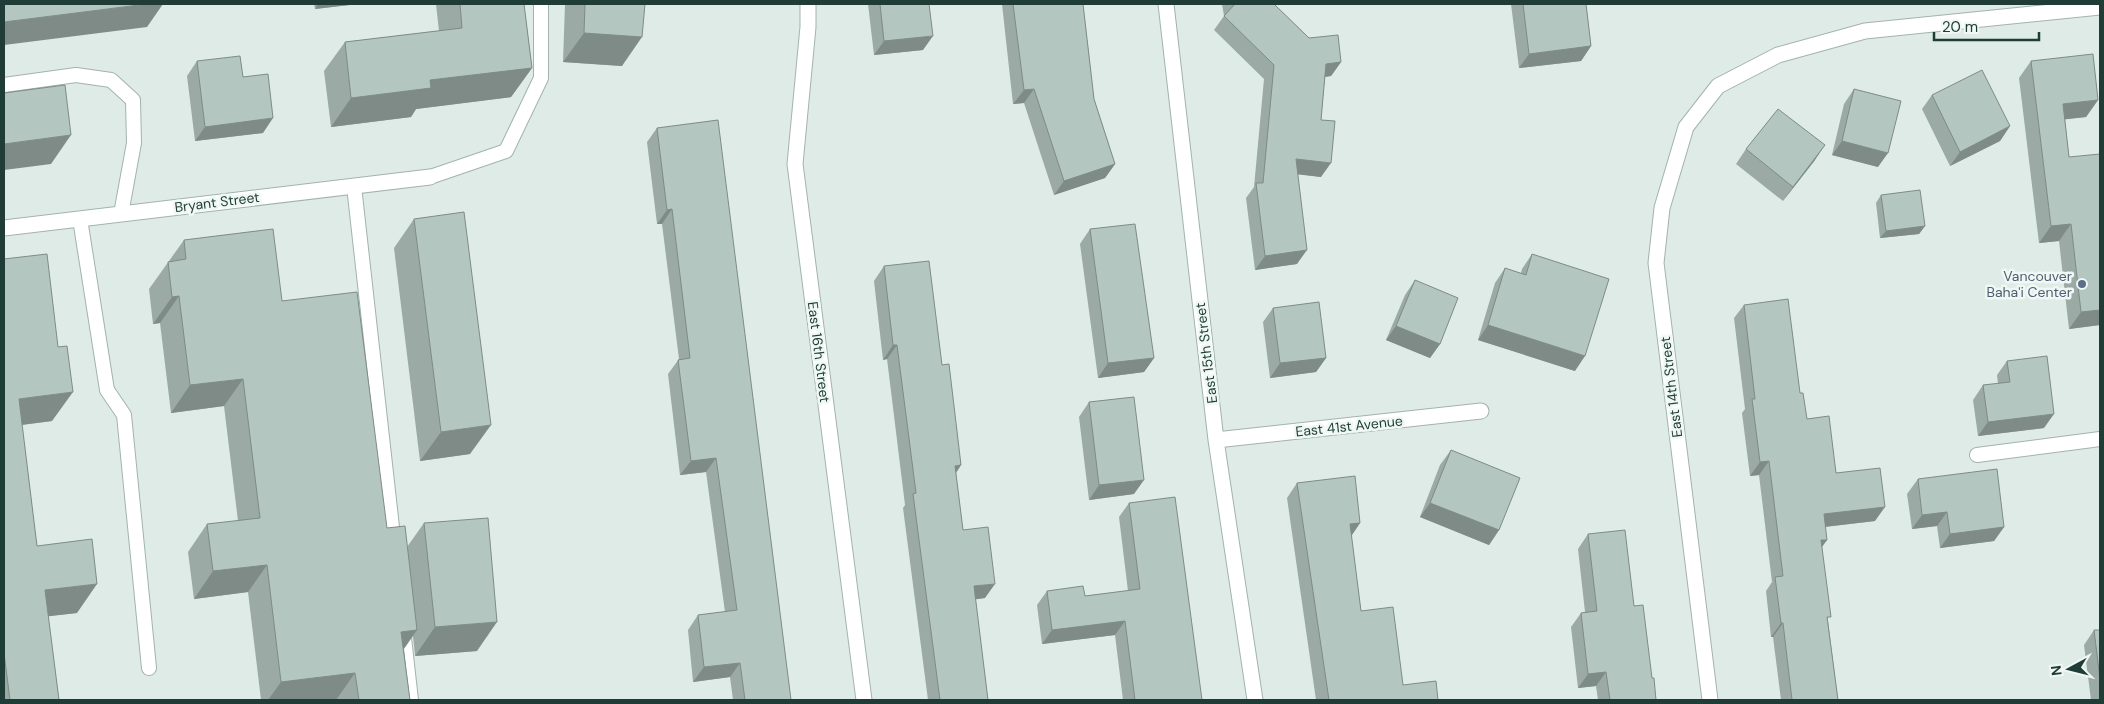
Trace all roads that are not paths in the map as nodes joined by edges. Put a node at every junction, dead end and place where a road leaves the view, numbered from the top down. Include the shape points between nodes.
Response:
1 (542, 4) edge
2 (808, 4) edge
3 (1166, 4) edge
4 (2100, 7) edge
5 (4, 85) edge
6 (430, 177) joint
7 (354, 186) junction
8 (121, 214) junction
9 (80, 219) junction
10 (4, 228) edge
11 (1481, 411) dead end
12 (2100, 439) edge
13 (1216, 440) junction
14 (1977, 455) dead end
15 (395, 555) edge
16 (402, 613) edge
17 (149, 668) dead end
18 (411, 700) edge
19 (864, 700) edge
20 (1255, 700) edge
21 (1710, 700) edge

1 - 6 lane via 541,78 506,151
2 - 19 street, East 16th Street via 795,164
3 - 13 street, East 15th Street
4 - 21 street, East 14th Street via 1866,31 1778,55 1718,86 1686,127 1662,208 1656,263
5 - 8 lane via 76,75 111,80 133,100 134,142
6 - 7 street, Bryant Street
7 - 8 street, Bryant Street
7 - 15 lane
8 - 9 street, Bryant Street
9 - 10 street, Bryant Street
9 - 17 lane via 108,390 124,415
11 - 13 street, East 41st Avenue
12 - 14 lane
13 - 20 street, East 15th Street
16 - 18 lane

